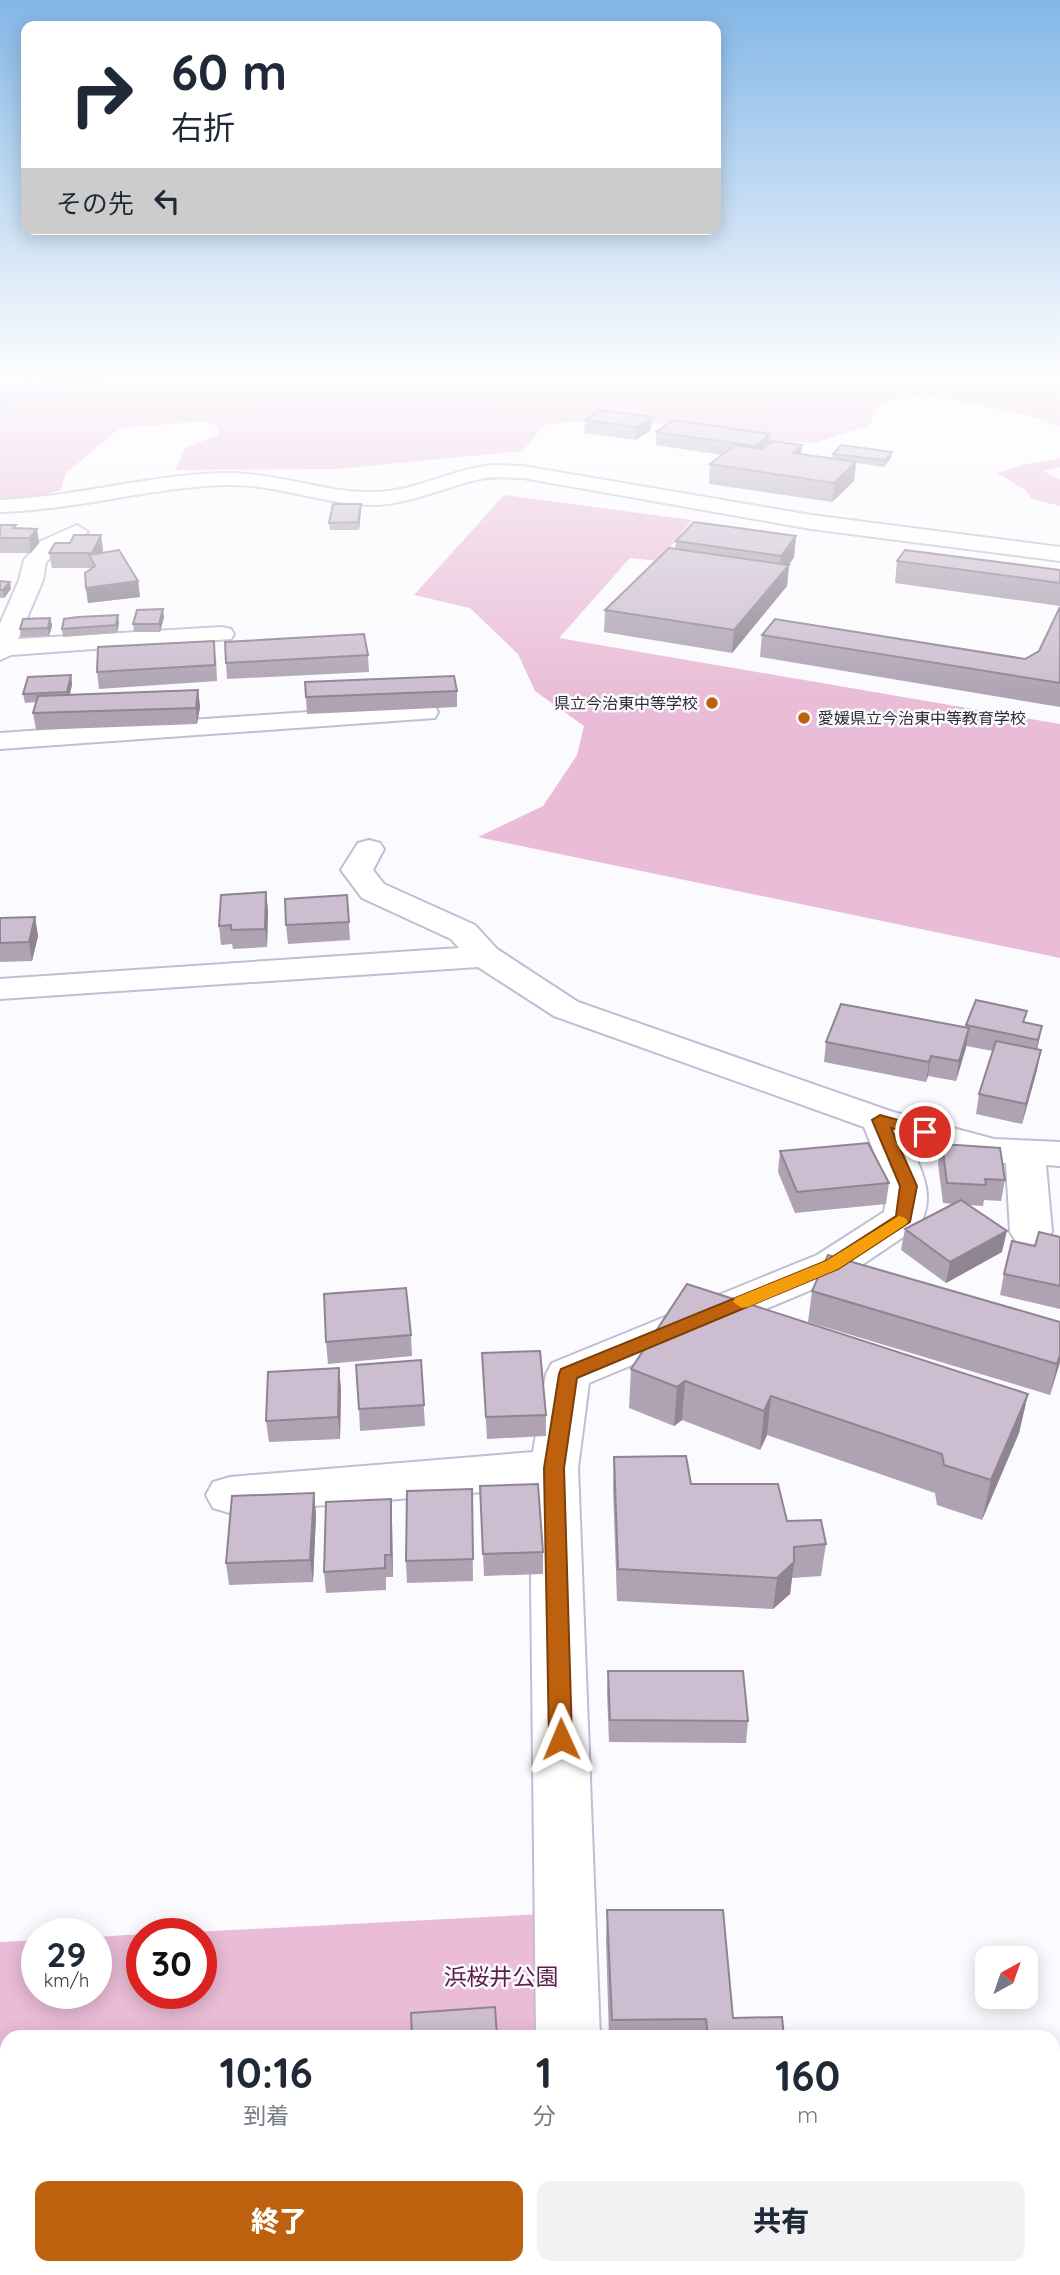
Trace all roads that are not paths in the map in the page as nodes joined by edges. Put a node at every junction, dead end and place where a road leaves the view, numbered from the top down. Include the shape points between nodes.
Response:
1 (181, 484) edge
2 (275, 484) edge
3 (439, 484) edge
4 (593, 484) edge
5 (0, 506) edge
6 (77, 532) edge
7 (1060, 554) edge
8 (222, 635) dead end
9 (1, 650) edge
10 (425, 712) edge
11 (0, 741) edge
12 (369, 849) dead end
13 (485, 956) junction
14 (0, 989) edge
15 (880, 1120) junction
16 (1043, 1154) edge
17 (1031, 1231) dead end
18 (832, 1265) junction
19 (886, 1280) edge
20 (554, 1468) junction
21 (230, 1495) edge
22 (568, 2030) edge

1 - 5 street
2 - 3 street via 359,498 392,497
4 - 7 street via 811,522
6 - 9 street via 35,560
8 - 9 street
10 - 11 street
12 - 13 street via 358,870 373,891 463,932
13 - 14 street
13 - 15 street via 566,1009
15 - 16 street via 993,1152
15 - 18 street via 908,1186 904,1219
16 - 17 street
18 - 19 street
18 - 20 street via 568,1374
20 - 21 street
20 - 22 street

